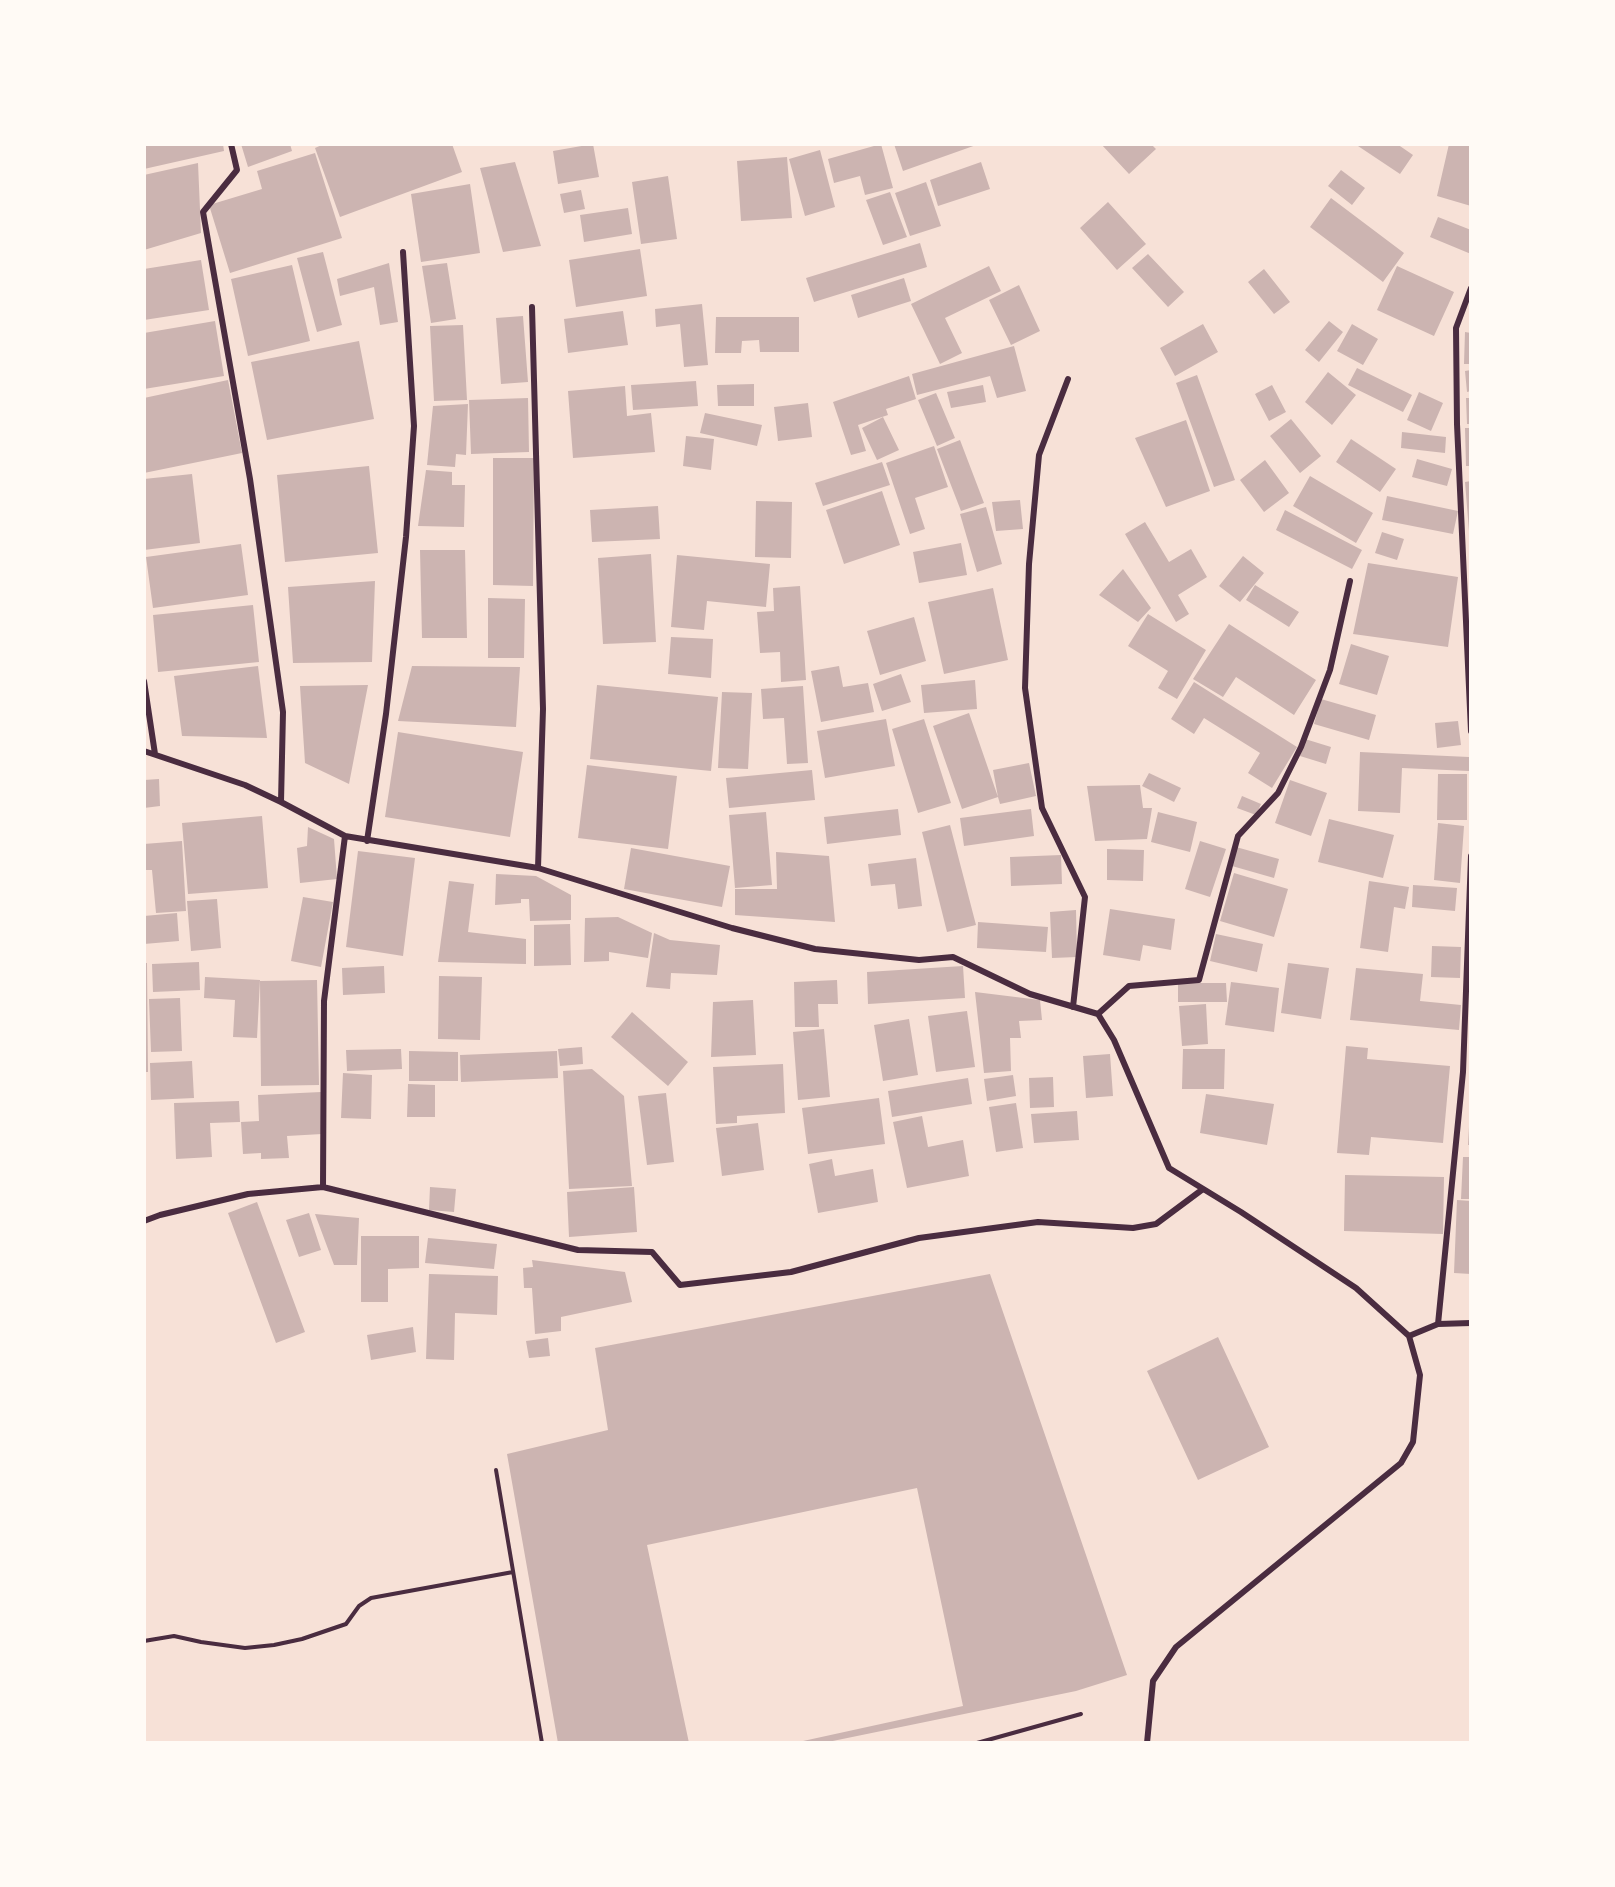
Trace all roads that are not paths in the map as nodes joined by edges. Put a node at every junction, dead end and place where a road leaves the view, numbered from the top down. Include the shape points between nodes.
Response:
1 (231, 144) edge
2 (403, 252) dead end
3 (1471, 288) edge
4 (532, 307) dead end
5 (1068, 379) dead end
6 (1350, 581) dead end
7 (144, 681) edge
8 (1471, 731) edge
9 (144, 751) edge
10 (155, 754) junction
11 (281, 802) junction
12 (345, 837) junction
13 (367, 841) junction
14 (1471, 856) edge
15 (538, 868) junction
16 (1073, 1007) junction
17 (1098, 1014) junction
18 (323, 1187) junction
19 (1203, 1189) junction
20 (144, 1221) edge
21 (1471, 1323) edge
22 (1438, 1324) junction
23 (1409, 1336) junction
24 (1147, 1743) edge

1 - 11 street via 237,170 203,212 250,479 283,712
2 - 13 street via 414,426 402,573
3 - 8 street via 1456,328
4 - 15 street via 543,709
5 - 16 street via 1039,455 1029,564 1025,687 1042,808 1085,897
6 - 17 street via 1330,670 1301,747 1278,794 1238,836 1199,980 1129,986
7 - 10 street
9 - 10 street
10 - 11 street via 245,785
11 - 12 street
12 - 13 street
12 - 18 street via 324,1001
13 - 15 street
14 - 22 street via 1463,1072
15 - 16 street via 732,928 815,949 919,960 953,957 1030,994
16 - 17 street
17 - 19 street via 1114,1040 1169,1168
18 - 19 street via 578,1250 652,1252 680,1285 791,1272 919,1238 1038,1222 1134,1228 1156,1224
18 - 20 street via 248,1194
19 - 23 street via 1356,1288
21 - 22 street
22 - 23 street
23 - 24 street via 1420,1375 1413,1442 1401,1463 1176,1647 1153,1681

